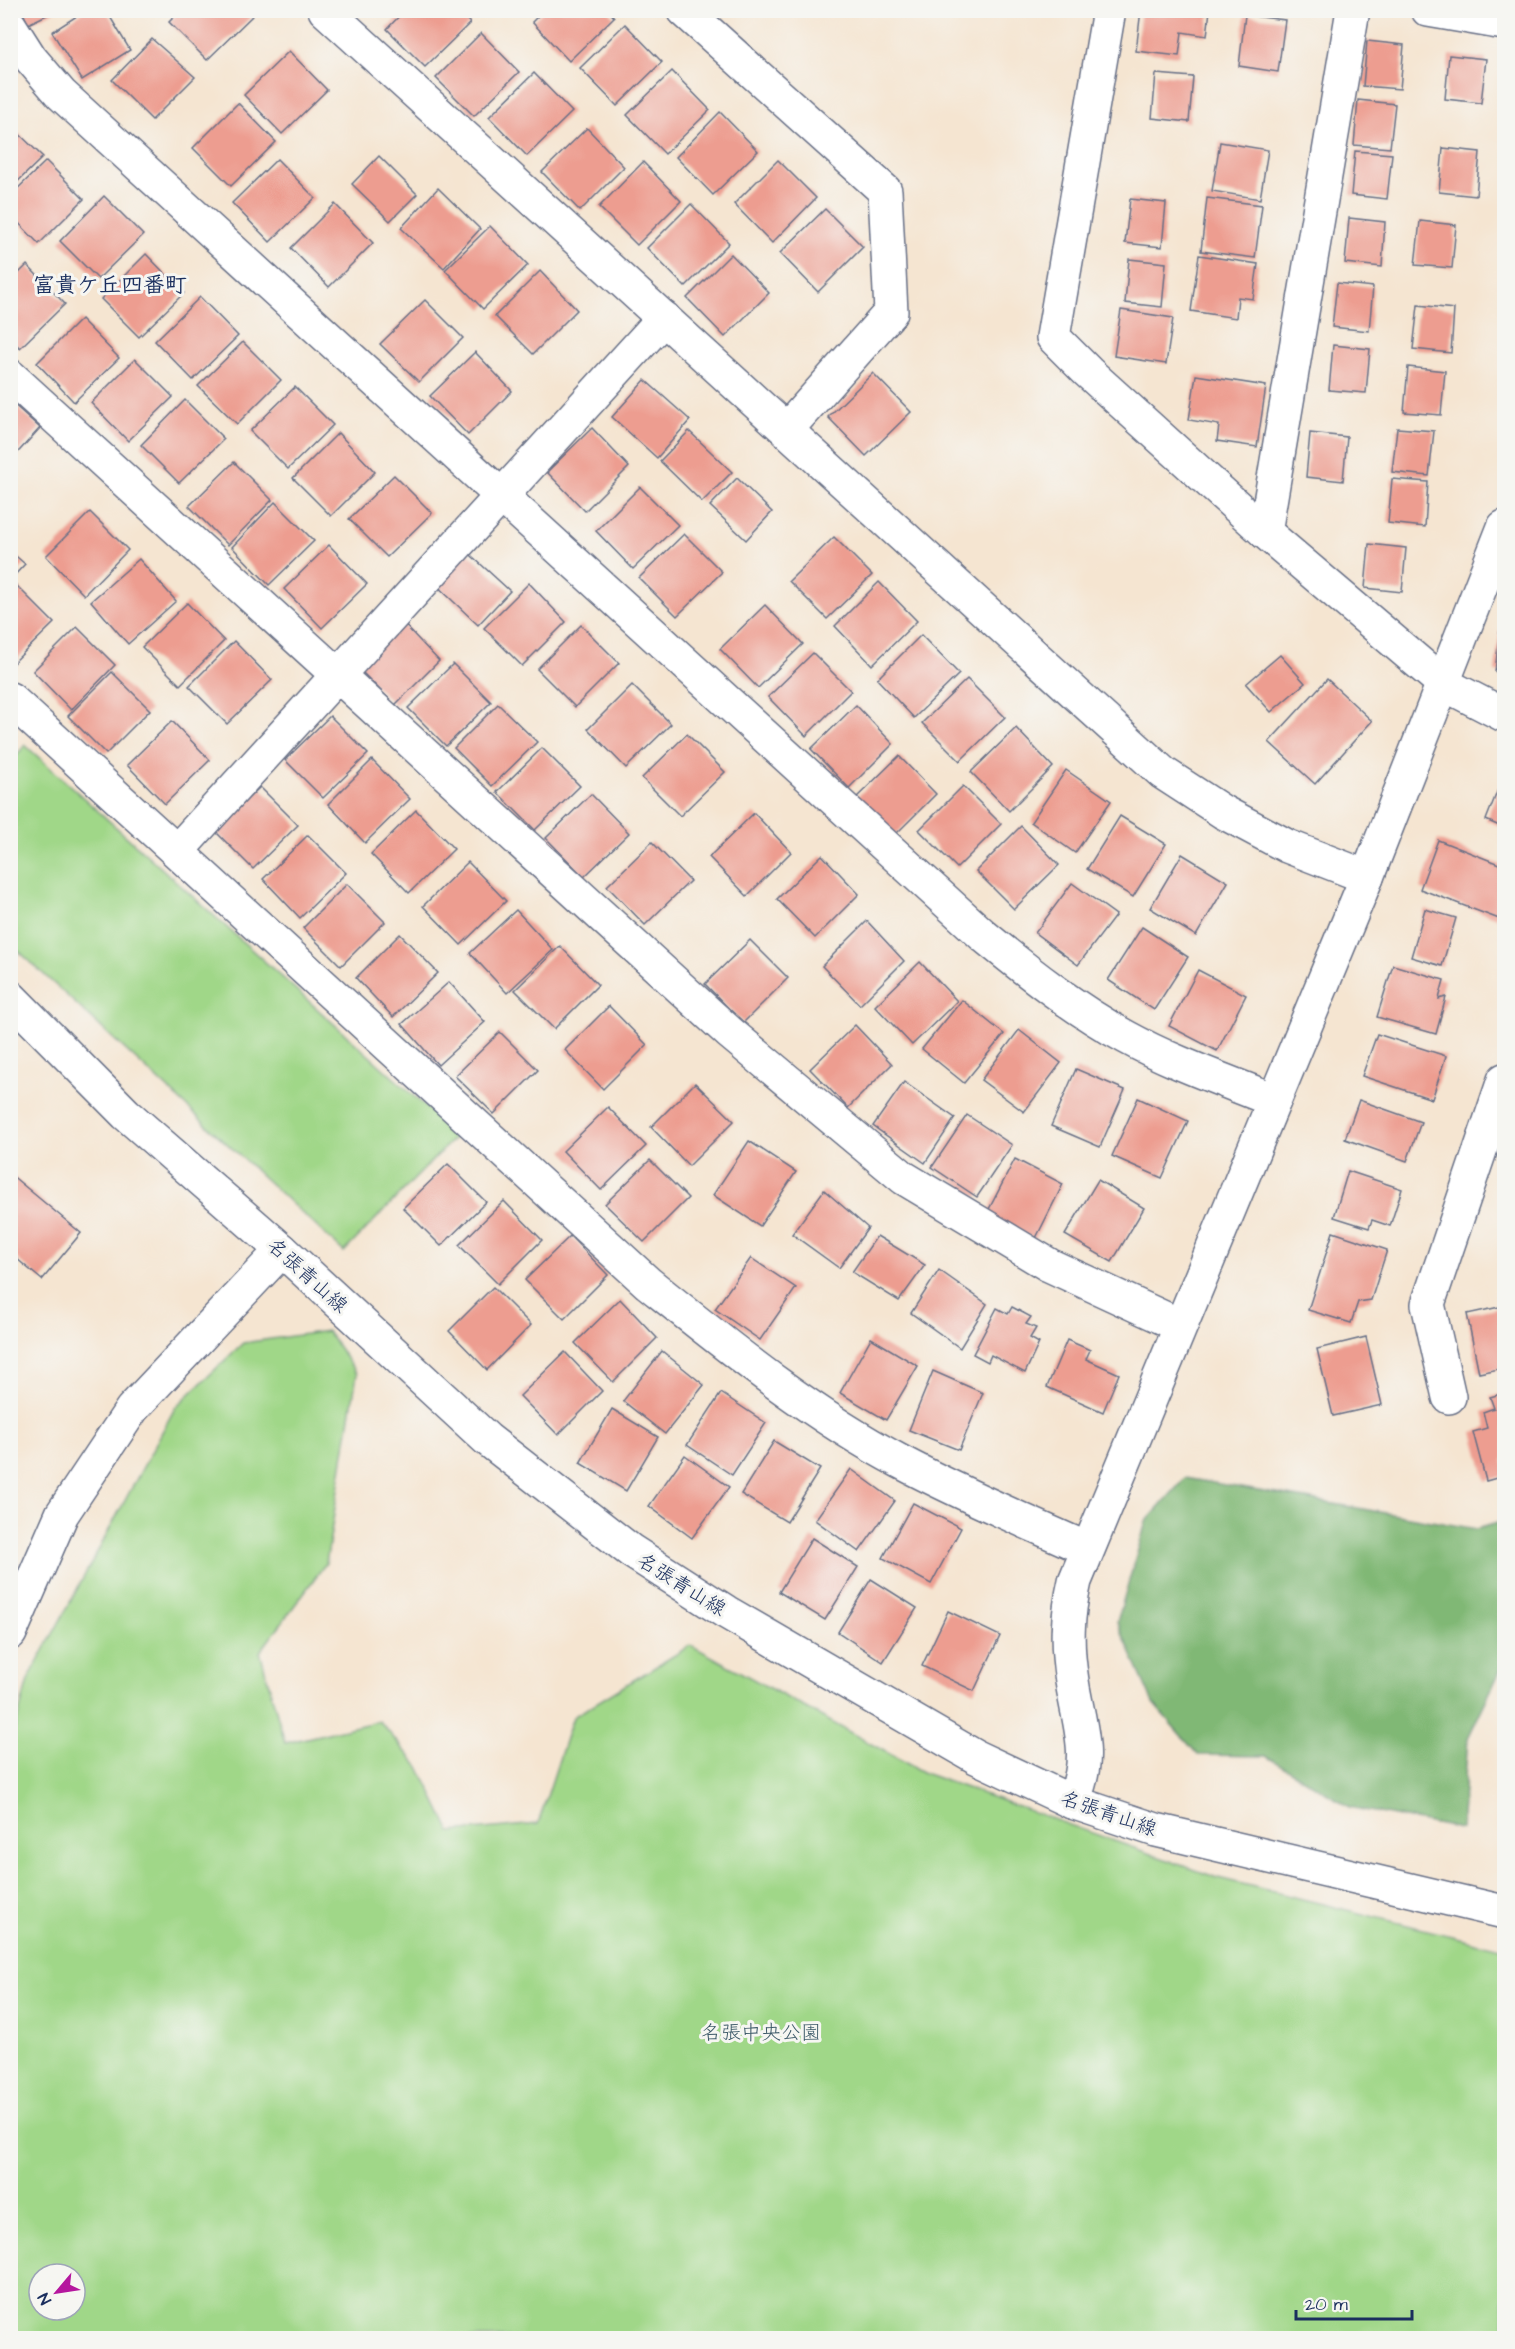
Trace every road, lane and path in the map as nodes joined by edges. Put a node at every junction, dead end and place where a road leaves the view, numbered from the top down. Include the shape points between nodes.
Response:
1 (325, 10) edge
2 (684, 10) edge
3 (1109, 10) edge
4 (1353, 10) edge
5 (1428, 10) edge
6 (1504, 23) edge
7 (10, 26) edge
8 (664, 318) junction
9 (10, 376) edge
10 (787, 429) junction
11 (502, 497) junction
12 (1504, 527) edge
13 (1265, 532) junction
14 (340, 675) junction
15 (1444, 684) junction
16 (10, 699) edge
17 (1504, 715) edge
18 (177, 851) junction
19 (1367, 877) junction
20 (10, 997) edge
21 (1504, 1080) edge
22 (1273, 1101) junction
23 (282, 1250) junction
24 (1179, 1325) junction
25 (1449, 1397) dead end
26 (1087, 1549) junction
27 (10, 1633) edge
28 (1072, 1802) junction
29 (1504, 1912) edge

1 - 8 street
2 - 10 street via 885,191 891,312
3 - 13 street via 1053,337
4 - 13 street
5 - 6 street
7 - 11 street via 61,94
8 - 10 street
8 - 11 street
9 - 14 street
10 - 19 street via 1163,772 1223,812 1287,846
11 - 14 street
11 - 22 street via 1028,972 1125,1036
12 - 15 street
13 - 15 street
14 - 18 street
14 - 24 street via 730,1033 904,1178 1049,1265
15 - 17 street
15 - 19 street
16 - 18 street
18 - 26 street via 648,1282 733,1351 835,1423 900,1462
19 - 22 street
20 - 23 street, 名張青山線 via 126,1114
21 - 25 street via 1428,1305
22 - 24 street
23 - 27 street via 132,1409 62,1514
23 - 28 street, 名張青山線 via 487,1439 630,1551 966,1751
24 - 26 street
26 - 28 street via 1067,1618 1072,1682 1085,1760 1082,1782
28 - 29 street, 名張青山線 via 1156,1830

